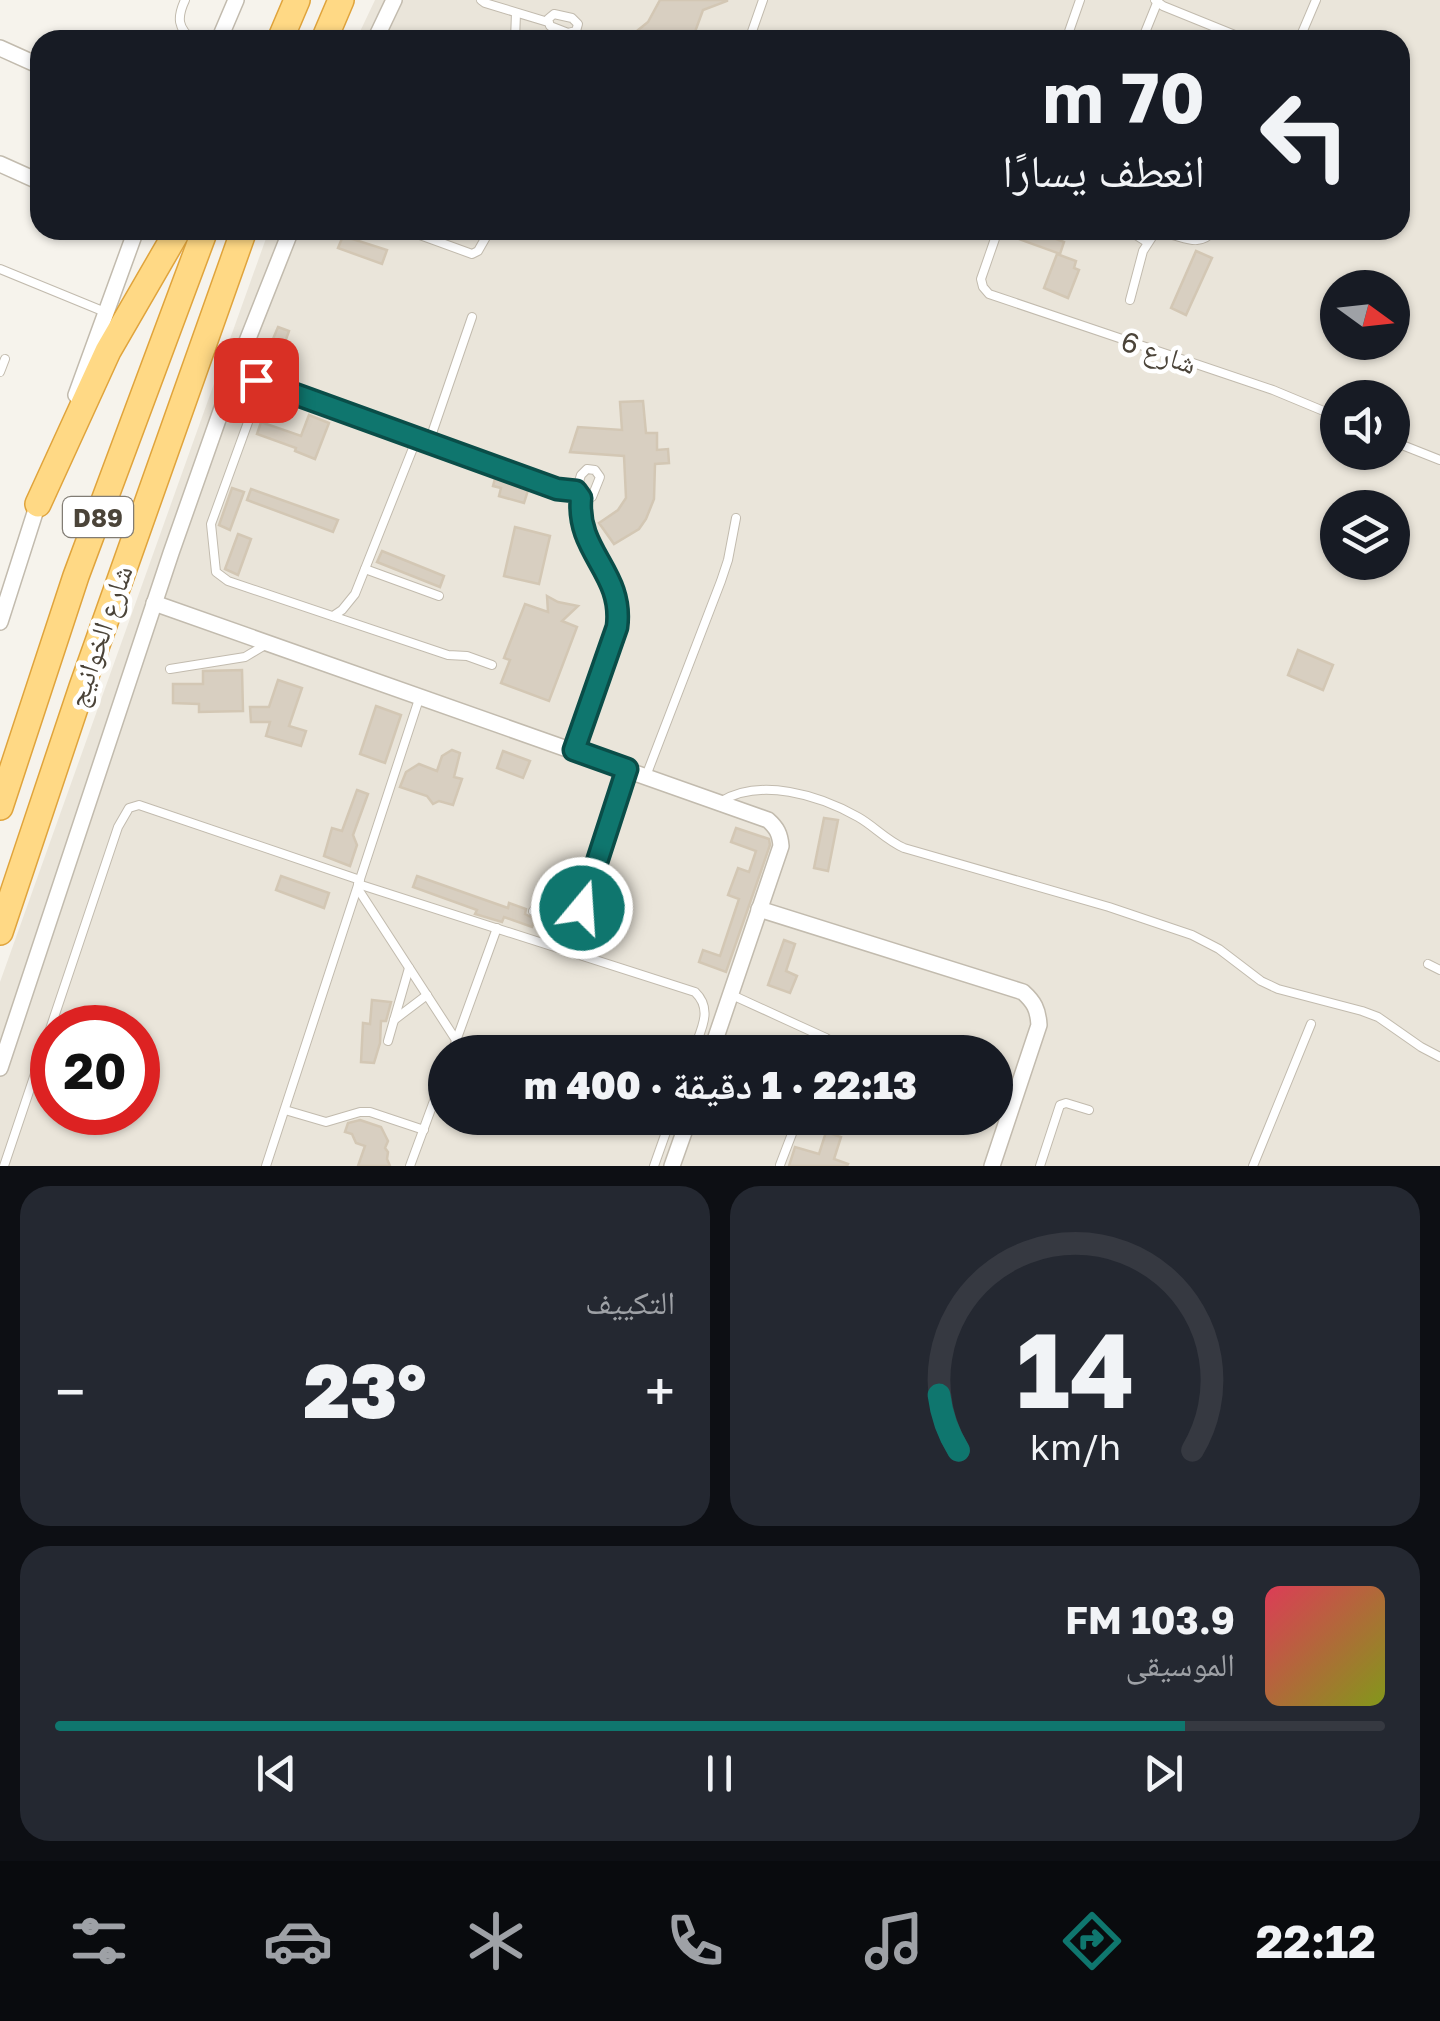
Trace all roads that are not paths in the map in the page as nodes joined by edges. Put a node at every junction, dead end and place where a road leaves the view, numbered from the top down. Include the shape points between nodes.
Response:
1 (186, 0) edge
2 (236, 0) edge
3 (297, 0) edge
4 (341, 0) edge
5 (394, 0) edge
6 (481, 0) edge
7 (763, 0) edge
8 (1080, 0) edge
9 (1316, 0) edge
10 (1156, 1) edge
11 (516, 13) junction
12 (548, 22) dead end
13 (182, 30) edge
14 (222, 30) edge
15 (284, 30) edge
16 (328, 30) edge
17 (380, 30) edge
18 (515, 30) edge
19 (752, 30) edge
20 (1070, 30) edge
21 (1146, 30) edge
22 (1224, 30) edge
23 (1302, 30) edge
24 (0, 48) edge
25 (30, 62) edge
26 (0, 164) edge
27 (30, 178) edge
28 (132, 240) edge
29 (172, 240) edge
30 (201, 240) edge
31 (240, 240) edge
32 (287, 240) edge
33 (434, 240) edge
34 (484, 240) edge
35 (994, 240) edge
36 (1144, 240) edge
37 (1147, 242) joint
38 (0, 270) edge
39 (1130, 300) dead end
40 (105, 312) junction
41 (472, 317) dead end
42 (5, 359) dead end
43 (0, 372) edge
44 (234, 374) junction
45 (263, 381) junction
46 (1320, 410) edge
47 (417, 438) junction
48 (430, 442) junction
49 (1410, 449) edge
50 (1440, 460) edge
51 (38, 504) junction
52 (736, 518) dead end
53 (365, 569) junction
54 (8, 571) edge
55 (439, 596) dead end
56 (154, 603) junction
57 (333, 616) junction
58 (0, 622) edge
59 (268, 642) junction
60 (492, 665) dead end
61 (170, 670) dead end
62 (420, 696) junction
63 (574, 750) junction
64 (627, 769) junction
65 (646, 776) junction
66 (720, 802) junction
67 (0, 806) edge
68 (358, 884) junction
69 (759, 909) junction
70 (533, 910) dead end
71 (497, 928) junction
72 (0, 932) edge
73 (1428, 964) dead end
74 (409, 968) junction
75 (1440, 970) edge
76 (730, 994) junction
77 (427, 995) junction
78 (394, 1020) junction
79 (1311, 1024) dead end
80 (453, 1035) edge
81 (458, 1035) edge
82 (698, 1035) edge
83 (717, 1035) edge
84 (818, 1035) edge
85 (388, 1041) dead end
86 (1440, 1057) edge
87 (0, 1068) edge
88 (284, 1110) junction
89 (1088, 1110) dead end
90 (428, 1119) edge
91 (424, 1130) junction
92 (665, 1135) edge
93 (683, 1135) edge
94 (791, 1135) edge
95 (780, 1165) edge
96 (4, 1166) edge
97 (266, 1166) edge
98 (410, 1166) edge
99 (654, 1166) edge
100 (672, 1166) edge
101 (992, 1166) edge
102 (1040, 1166) edge
103 (1253, 1166) edge

1 - 13 lane
2 - 14 street
3 - 15 highway
4 - 16 highway
5 - 17 street
6 - 11 lane
7 - 19 lane
8 - 20 lane
9 - 23 lane
10 - 21 lane
10 - 22 lane
11 - 12 lane
11 - 18 lane
24 - 25 street
26 - 27 street
28 - 40 street
29 - 51 highway via 108,352
30 - 67 highway, شارع الخوانيج / D89 via 76,576
31 - 72 highway, شارع الخوانيج
32 - 44 street
33 - 34 lane via 472,254
35 - 46 lane, شارع 6 via 983,270 988,294
36 - 37 lane
37 - 39 lane
38 - 40 lane
40 - 51 street
41 - 48 lane
42 - 43 lane
44 - 45 lane
44 - 56 street
45 - 47 lane
45 - 57 lane via 211,524 216,572 223,580
47 - 48 lane
47 - 53 lane
48 - 63 lane via 578,495 585,538 612,582 619,612
49 - 50 lane
51 - 54 street
52 - 65 lane via 722,580
53 - 55 lane
53 - 57 lane via 349,602
54 - 58 street
56 - 59 street
56 - 87 street
57 - 60 lane
59 - 61 lane via 245,656
59 - 62 street
62 - 63 street
62 - 68 lane
63 - 64 street
64 - 65 street
64 - 70 lane via 580,915 568,922
65 - 66 street
66 - 69 street via 768,820 780,836
66 - 86 lane via 759,789 810,797 854,814 904,848 1192,935 1261,981 1378,1017
68 - 71 lane
68 - 74 lane
68 - 88 lane
68 - 96 lane via 132,806 118,827
69 - 76 street
69 - 101 street via 1032,1000 1039,1024
71 - 81 lane
71 - 82 lane via 695,992 706,1008
73 - 75 lane
74 - 77 lane
74 - 78 lane
76 - 83 street
76 - 84 lane
77 - 78 lane
77 - 80 lane
78 - 85 lane
79 - 103 lane
88 - 91 lane via 326,1122 370,1112
88 - 97 lane
89 - 102 lane via 1060,1105
90 - 91 lane
91 - 98 lane
92 - 99 lane
93 - 100 street
94 - 95 lane

